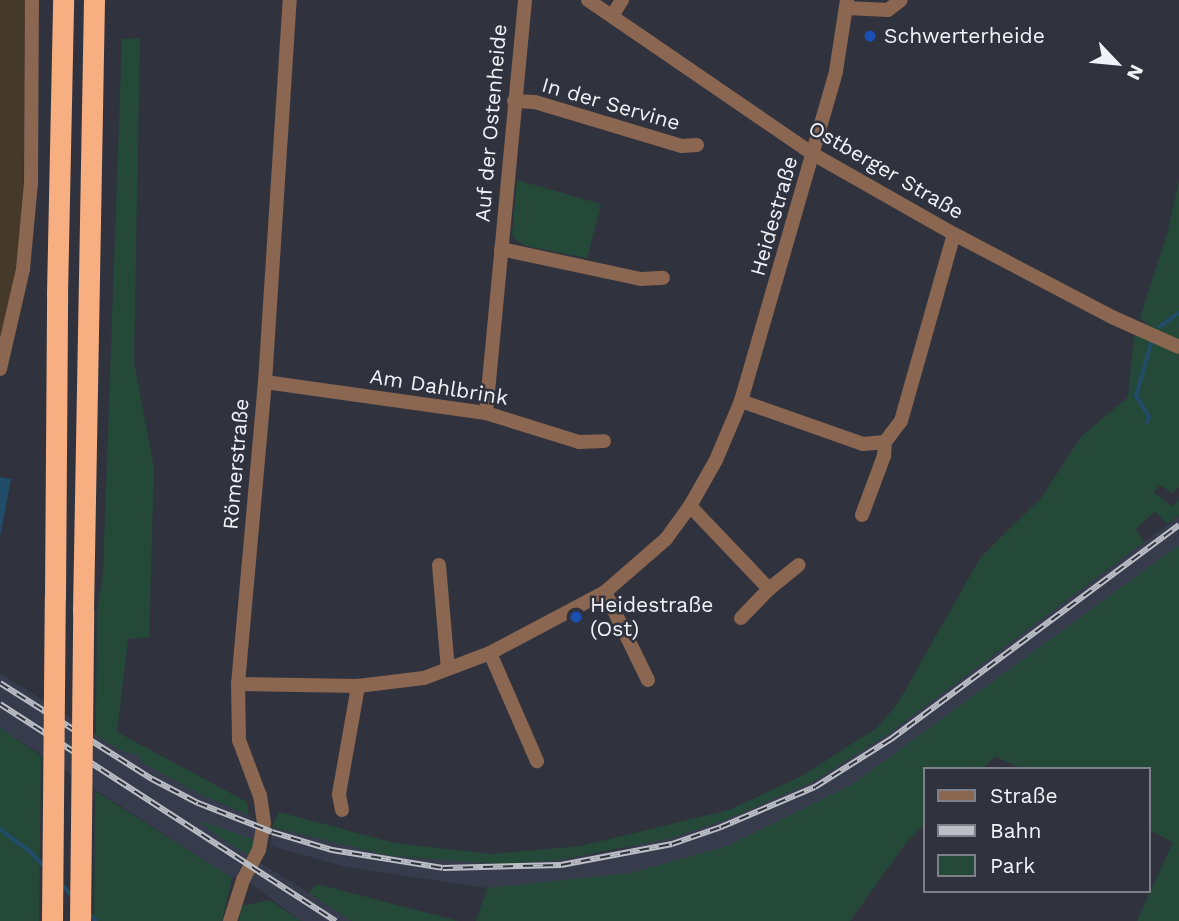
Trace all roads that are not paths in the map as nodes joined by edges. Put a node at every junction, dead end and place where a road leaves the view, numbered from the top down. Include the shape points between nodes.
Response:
1 (32, 0) edge
2 (63, 0) edge
3 (94, 0) edge
4 (290, 0) edge
5 (524, 0) edge
6 (588, 0) edge
7 (622, 0) edge
8 (901, 0) edge
9 (847, 4) edge
10 (612, 16) junction
11 (514, 101) junction
12 (697, 145) dead end
13 (813, 154) junction
14 (954, 234) junction
15 (501, 249) junction
16 (663, 278) dead end
17 (1179, 347) edge
18 (0, 369) edge
19 (265, 382) junction
20 (741, 401) junction
21 (486, 413) junction
22 (604, 441) dead end
23 (885, 442) junction
24 (690, 506) junction
25 (862, 515) dead end
26 (439, 565) dead end
27 (799, 565) dead end
28 (769, 589) junction
29 (605, 592) junction
30 (741, 618) dead end
31 (490, 653) junction
32 (449, 669) junction
33 (648, 680) dead end
34 (238, 684) junction
35 (358, 686) junction
36 (537, 761) dead end
37 (342, 810) dead end
38 (52, 921) edge
39 (80, 921) edge
40 (230, 921) edge

1 - 18 street via 32,183 23,269
2 - 38 highway, bridge
3 - 39 highway, bridge
4 - 19 street, Römerstraße
5 - 11 street, Auf der Ostenheide
6 - 10 street, Ostberger Straße
7 - 10 street
8 - 9 street via 888,10
9 - 13 street, Heidestraße via 836,71
10 - 13 street, Ostberger Straße
11 - 12 street, In der Servine via 535,102 682,146
11 - 15 street, Auf der Ostenheide
13 - 14 street, Ostberger Straße
13 - 20 street, Heidestraße
14 - 17 street, Ostberger Straße
14 - 23 street via 901,421
15 - 16 street, Auf der Ostenheide via 641,279
15 - 21 street, Auf der Ostenheide
19 - 21 street, Am Dahlbrink
19 - 34 street, Römerstraße
20 - 23 street via 863,444
20 - 24 street, Heidestraße via 732,428
21 - 22 street, Am Dahlbrink via 579,442
23 - 25 street
24 - 28 street
24 - 29 street, Heidestraße via 666,539
26 - 32 street
27 - 28 street
28 - 30 street
29 - 31 street, Heidestraße
29 - 33 street
31 - 32 street, Heidestraße
31 - 36 street
32 - 35 street, Heidestraße via 424,678
34 - 35 street, Heidestraße
34 - 40 street, Römerstraße via 239,740 260,796 264,823 259,850
35 - 37 street via 339,794

